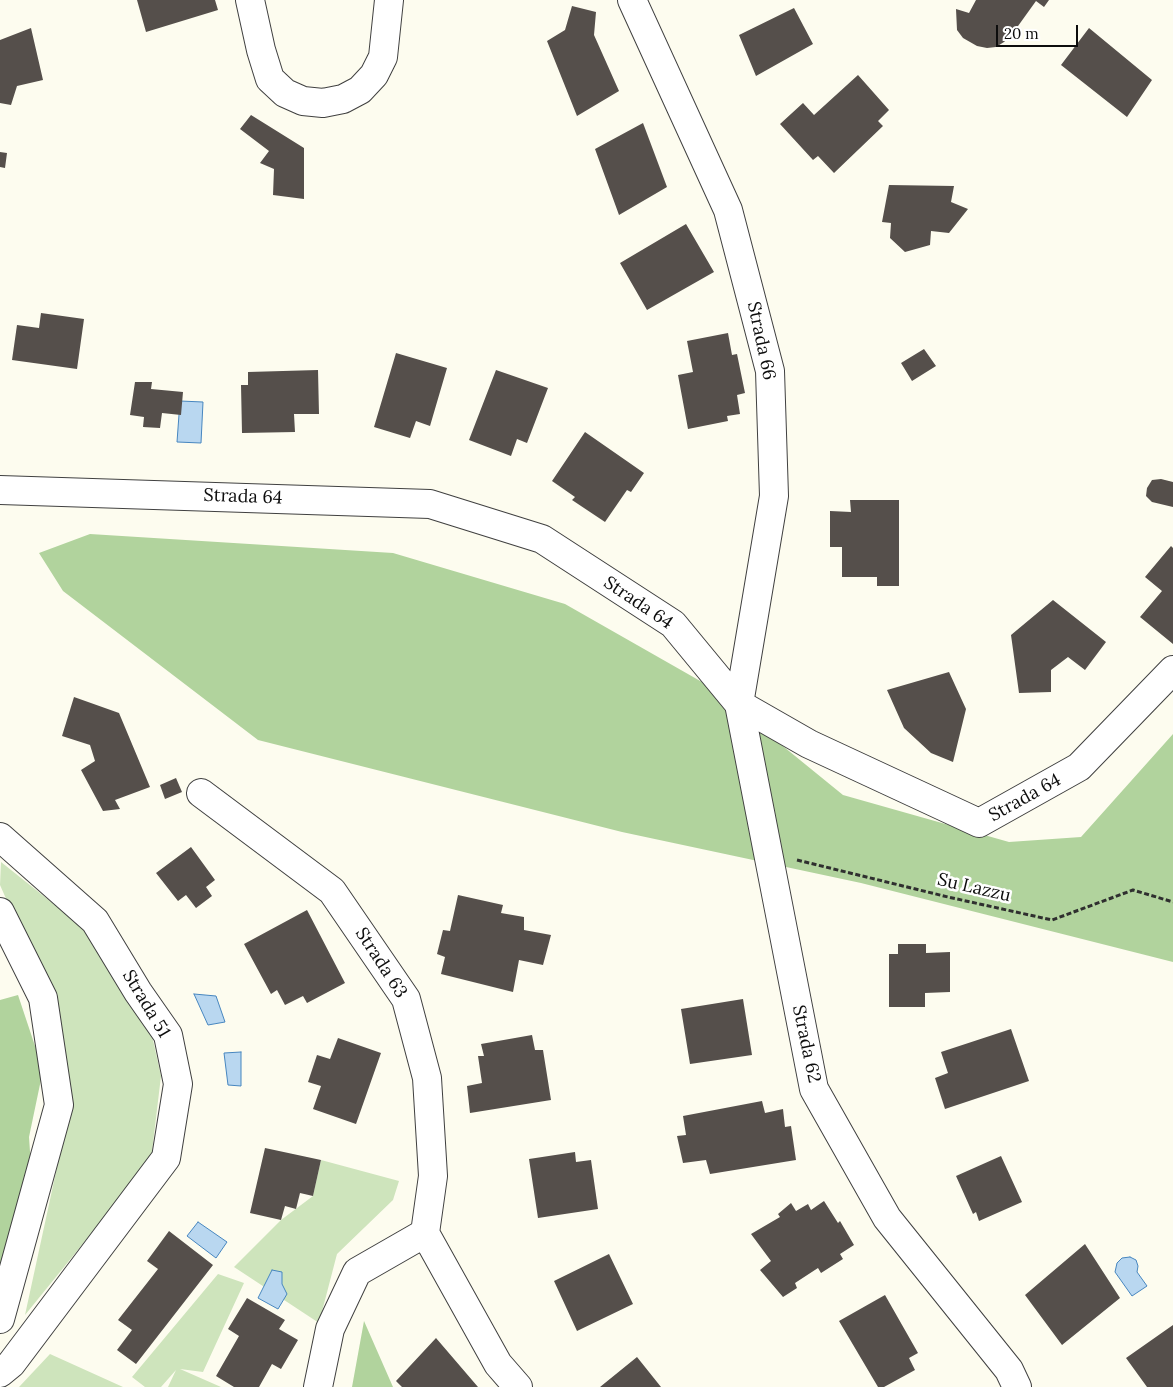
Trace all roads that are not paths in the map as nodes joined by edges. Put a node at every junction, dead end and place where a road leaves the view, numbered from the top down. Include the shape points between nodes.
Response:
1 (250, 0) edge
2 (389, 0) edge
3 (632, 0) edge
4 (0, 490) edge
5 (1173, 670) edge
6 (739, 704) junction
7 (201, 793) dead end
8 (0, 837) edge
9 (0, 912) edge
10 (425, 1233) junction
11 (0, 1318) edge
12 (0, 1373) edge
13 (318, 1387) edge
14 (518, 1387) edge
15 (1017, 1387) edge

1 - 2 street via 260,50 270,79 303,101 323,103 343,99 360,90 374,75 382,57
3 - 6 street, Strada 66 via 728,210 770,371 774,496
4 - 6 street, Strada 64 via 430,504 542,539 673,624
5 - 6 street, Strada 64 via 1079,767 980,823 809,744
6 - 15 street, Strada 62 via 814,1089 887,1218 1009,1370
7 - 10 street, Strada 63 via 332,891 406,999 427,1078 433,1176
8 - 12 street, Strada 51 via 95,921 168,1035 178,1084 166,1158 11,1364
9 - 11 street via 43,998 59,1105
10 - 13 street via 356,1272 330,1330
10 - 14 street via 498,1364

